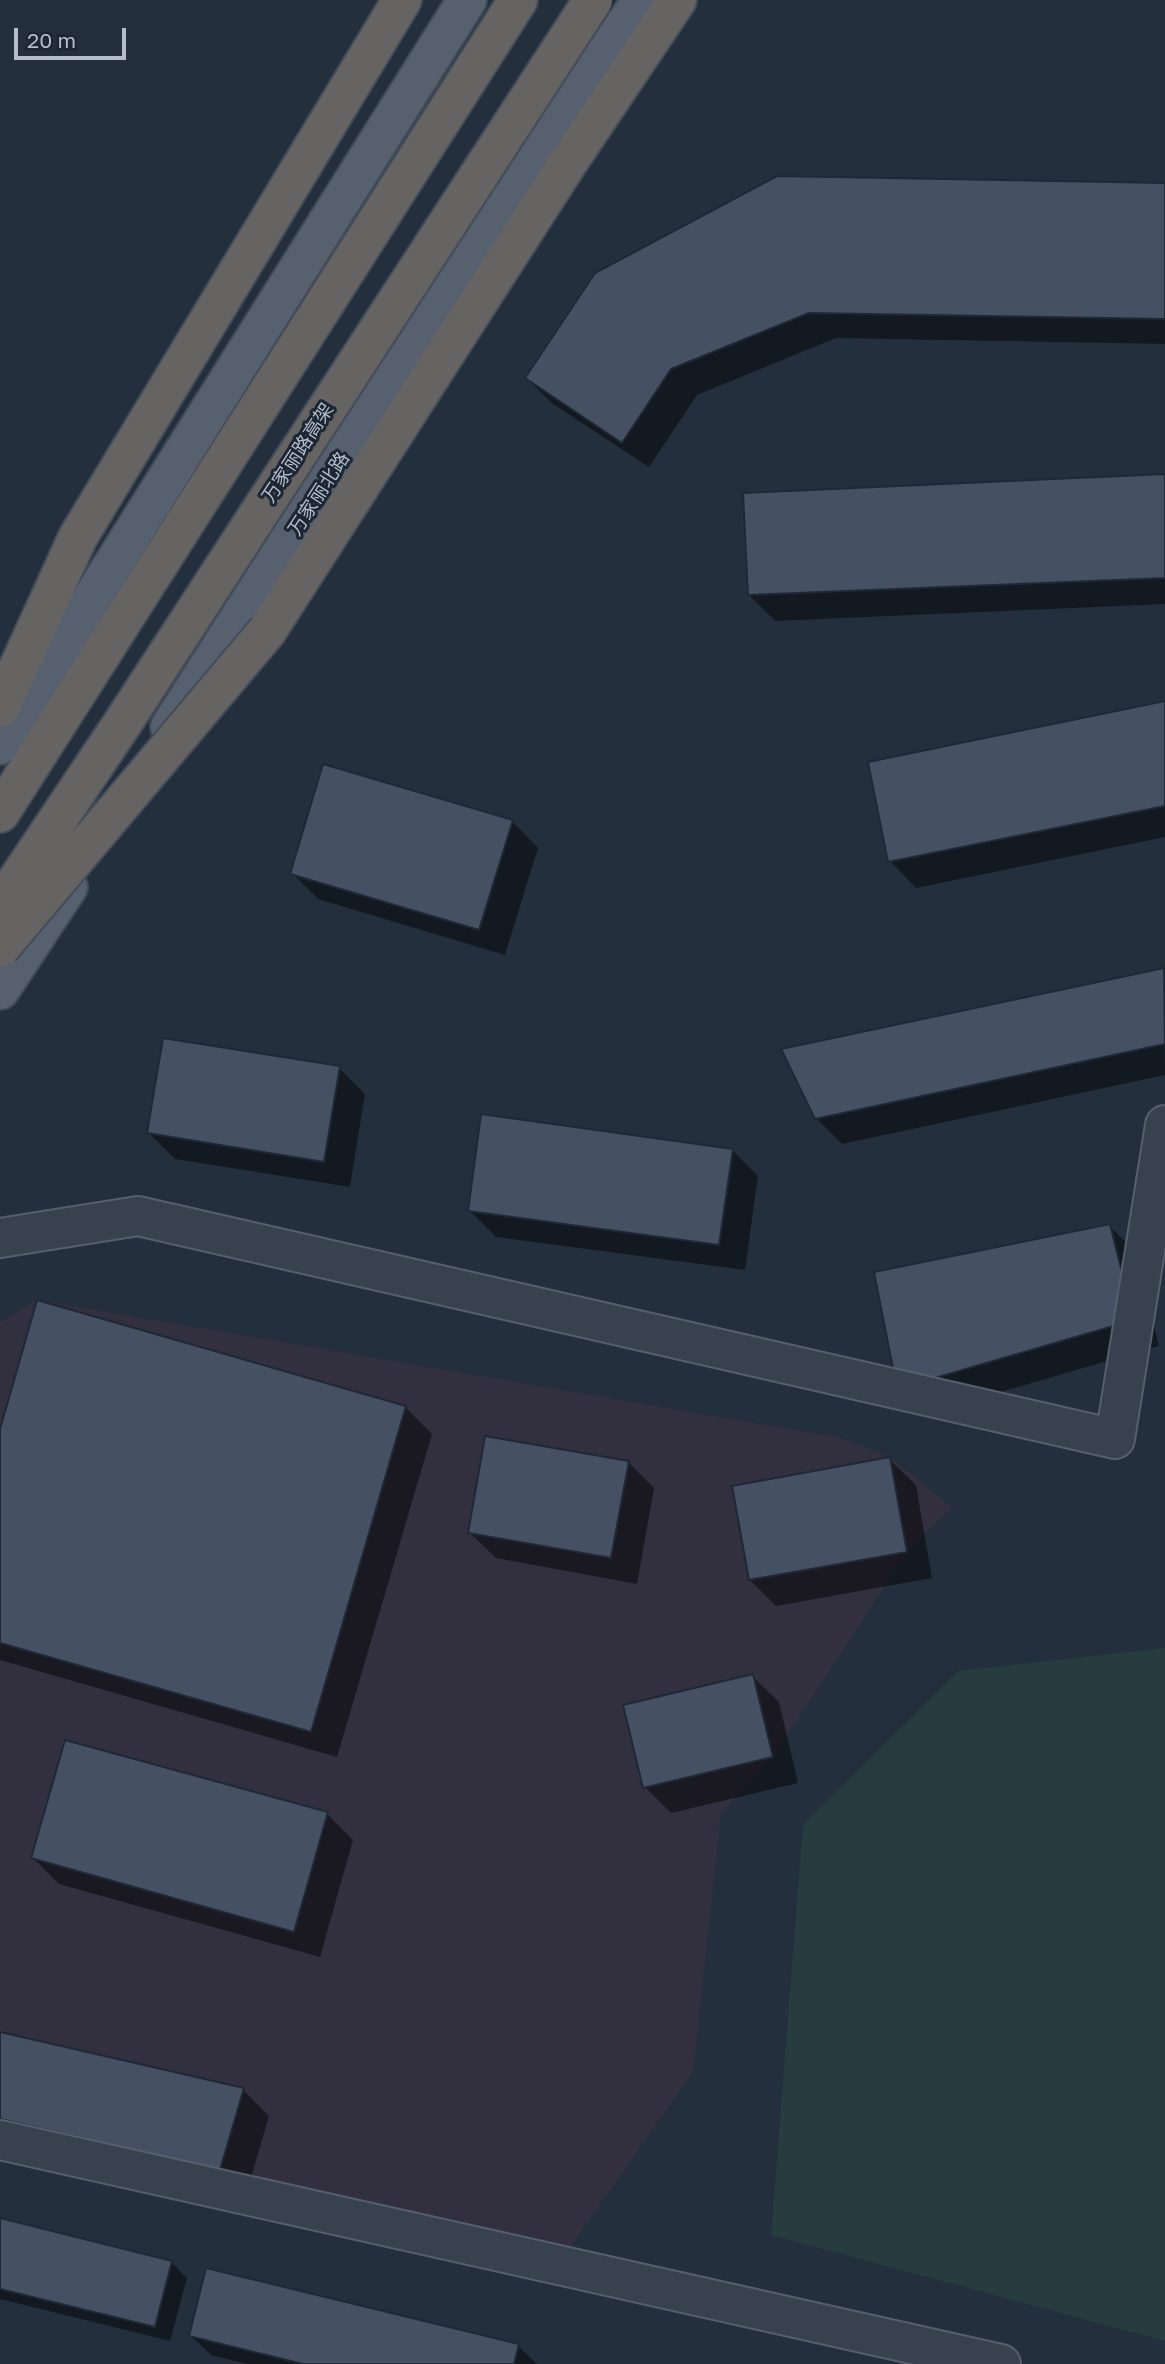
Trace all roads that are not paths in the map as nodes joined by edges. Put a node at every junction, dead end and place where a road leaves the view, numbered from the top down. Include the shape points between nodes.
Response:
1 (402, 0) edge
2 (467, 0) edge
3 (518, 0) edge
4 (593, 0) edge
5 (642, 0) edge
6 (677, 0) edge
7 (0, 708) edge
8 (0, 745) edge
9 (0, 813) edge
10 (0, 905) edge
11 (0, 948) edge
12 (0, 990) edge
13 (1165, 1125) edge
14 (0, 1238) edge
15 (0, 2140) edge
16 (1001, 2364) edge

1 - 7 highway via 78,537
2 - 8 main road
3 - 9 highway
4 - 10 highway, 万家丽路高架, bridge
5 - 12 main road, 万家丽北路 via 512,190
6 - 11 highway, bridge via 267,631
13 - 14 street via 1115,1439 138,1216
15 - 16 street

